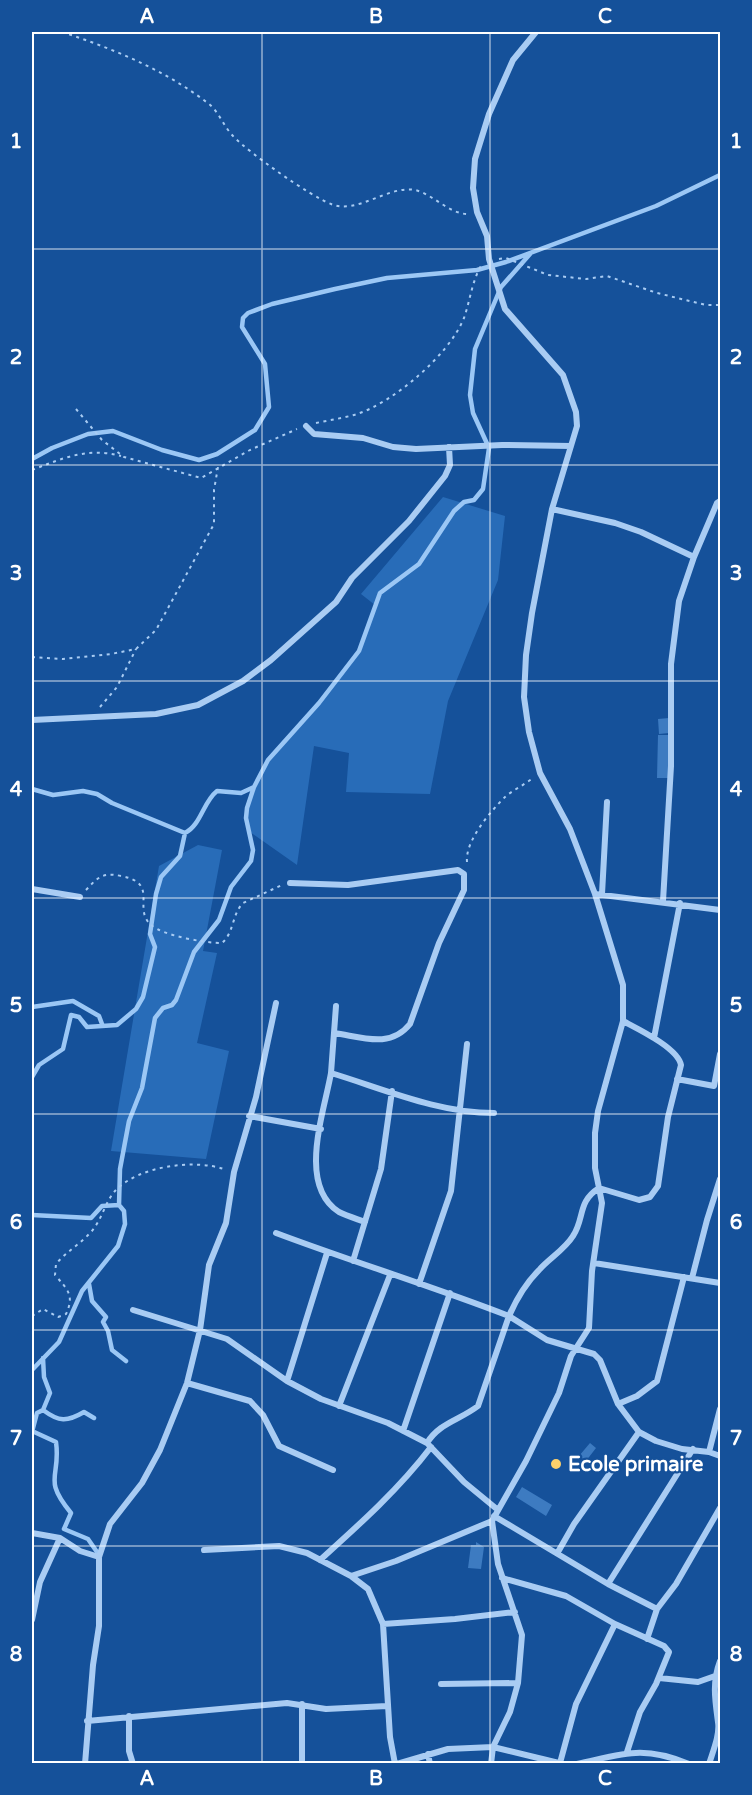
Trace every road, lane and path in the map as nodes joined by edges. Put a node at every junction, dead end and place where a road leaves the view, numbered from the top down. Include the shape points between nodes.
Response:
1 (62, 32) edge
2 (536, 32) edge
3 (477, 212) junction
4 (489, 259) junction
5 (720, 306) edge
6 (76, 409) dead end
7 (306, 426) junction
8 (571, 446) junction
9 (449, 447) junction
10 (124, 457) junction
11 (218, 467) junction
12 (32, 470) edge
13 (720, 501) edge
14 (552, 509) junction
15 (694, 557) junction
16 (136, 648) junction
17 (32, 657) edge
18 (94, 717) junction
19 (32, 720) edge
20 (540, 773) junction
21 (607, 802) dead end
22 (463, 872) junction
23 (290, 883) joint
24 (32, 889) edge
25 (599, 894) junction
26 (80, 897) joint
27 (663, 901) junction
28 (680, 903) junction
29 (720, 910) edge
30 (276, 1003) dead end
31 (336, 1006) dead end
32 (623, 1021) junction
33 (334, 1034) junction
34 (654, 1038) junction
35 (467, 1044) dead end
36 (720, 1054) edge
37 (331, 1073) junction
38 (677, 1079) junction
39 (717, 1087) edge
40 (392, 1091) junction
41 (460, 1110) junction
42 (494, 1113) dead end
43 (249, 1116) junction
44 (321, 1129) junction
45 (234, 1172) junction
46 (720, 1179) edge
47 (599, 1188) junction
48 (365, 1222) junction
49 (276, 1233) dead end
50 (327, 1253) junction
51 (353, 1261) junction
52 (594, 1263) junction
53 (390, 1275) junction
54 (684, 1277) junction
55 (692, 1278) junction
56 (720, 1283) edge
57 (419, 1284) junction
58 (450, 1293) junction
59 (133, 1310) dead end
60 (32, 1316) edge
61 (509, 1316) junction
62 (200, 1330) junction
63 (578, 1347) junction
64 (287, 1381) junction
65 (187, 1383) junction
66 (618, 1404) junction
67 (339, 1406) junction
68 (720, 1410) edge
69 (403, 1431) junction
70 (639, 1432) junction
71 (429, 1445) junction
72 (693, 1449) junction
73 (709, 1452) junction
74 (720, 1456) edge
75 (333, 1470) dead end
76 (720, 1508) edge
77 (495, 1516) junction
78 (32, 1533) edge
79 (60, 1538) junction
80 (204, 1550) dead end
81 (558, 1552) junction
82 (99, 1557) junction
83 (320, 1560) junction
84 (351, 1576) junction
85 (502, 1578) junction
86 (608, 1584) junction
87 (657, 1609) junction
88 (515, 1612) junction
89 (32, 1620) edge
90 (383, 1624) junction
91 (615, 1624) junction
92 (647, 1639) junction
93 (720, 1661) edge
94 (715, 1676) junction
95 (659, 1678) junction
96 (518, 1683) junction
97 (441, 1684) dead end
98 (302, 1704) junction
99 (387, 1706) junction
100 (129, 1716) junction
101 (87, 1720) junction
102 (493, 1747) junction
103 (627, 1752) junction
104 (428, 1754) junction
105 (589, 1762) edge
106 (561, 1763) edge
107 (85, 1764) edge
108 (133, 1764) edge
109 (302, 1764) edge
110 (396, 1764) edge
111 (430, 1764) edge
112 (491, 1764) edge
113 (578, 1764) edge
114 (689, 1764) edge
115 (709, 1764) edge

1 - 3 path via 114,50 180,84 211,105 233,136 333,205 350,205 416,190 465,215
2 - 3 street via 513,60 489,114 475,159 473,188
3 - 4 street via 487,236
4 - 5 path via 506,258 548,274 586,279 607,276 657,293
4 - 7 path via 480,267 464,318 454,336 407,386 358,413
4 - 8 street via 505,309 564,375 576,419
6 - 10 path via 102,440
7 - 9 street via 314,434 363,438 393,447
7 - 11 path
8 - 9 street
8 - 14 street
9 - 18 street via 450,465 445,476 409,521 352,578 336,602 272,660 198,705 156,714
10 - 11 path via 201,478
10 - 12 path via 100,451 78,454
11 - 16 path via 214,524 208,538 194,556 156,630
13 - 15 street
14 - 15 street via 624,526
14 - 20 street via 526,655 524,697
15 - 27 street via 679,601 671,664 671,766
16 - 17 path via 63,659
16 - 18 path via 117,687
18 - 19 street
20 - 22 path via 507,796 490,814 467,852
20 - 25 street
21 - 25 street
22 - 23 street via 348,885
22 - 33 street via 464,890 439,943 410,1024 396,1037 383,1040
23 - 26 path via 243,903 222,942 156,928 144,916 142,889 139,881 132,878 109,873 99,876
24 - 26 street
25 - 27 street
25 - 32 street via 623,985
27 - 28 street
28 - 29 street
28 - 34 street
30 - 43 street
31 - 33 street
32 - 34 street
32 - 47 street via 598,1111 595,1168
33 - 37 street
34 - 38 street via 680,1059
35 - 41 street
36 - 39 street
37 - 40 street
37 - 44 street
38 - 39 street
38 - 47 street via 658,1186 650,1197 639,1200
40 - 41 street via 416,1101
40 - 48 street via 381,1169
41 - 42 street
41 - 57 street via 451,1191
43 - 44 street
43 - 45 street
44 - 48 street via 316,1182 339,1212
45 - 60 path via 205,1164 152,1169 128,1180 115,1191 91,1232 56,1264 55,1275 68,1286 70,1294 66,1314 58,1317 43,1309
45 - 62 street via 226,1223 210,1265
46 - 55 street
47 - 52 street via 602,1203
47 - 61 street via 583,1204 573,1237 538,1270
48 - 51 street
49 - 50 street
50 - 51 street
50 - 64 street
51 - 53 street
52 - 54 street
52 - 63 street via 589,1328
53 - 57 street
53 - 67 street
54 - 55 street
54 - 66 street via 657,1381
55 - 56 street
57 - 58 street
58 - 61 street
58 - 69 street
59 - 62 street
61 - 63 street via 547,1340
61 - 71 street via 478,1406 443,1425 433,1433
62 - 64 street via 227,1339
62 - 65 street
63 - 66 street via 600,1360
63 - 77 street via 571,1356 559,1394
64 - 67 street
65 - 75 street via 250,1401 263,1415 279,1446
65 - 82 street via 160,1450 142,1483 110,1524
66 - 70 street
67 - 69 street
68 - 73 street
69 - 71 street
70 - 72 street via 682,1449
70 - 81 street
71 - 77 street
71 - 83 street via 411,1474
72 - 73 street
72 - 86 street
73 - 74 street
76 - 87 street
77 - 81 street
77 - 84 street via 396,1561
77 - 85 street
78 - 79 street
79 - 82 street
79 - 89 street via 40,1582
80 - 83 street via 279,1546
81 - 86 street
82 - 101 street via 99,1626
83 - 84 street
84 - 90 street via 368,1589
85 - 88 street
85 - 91 street via 566,1596
86 - 87 street
87 - 92 street
88 - 90 street
88 - 96 street via 522,1635
90 - 99 street
91 - 92 street
91 - 106 street via 576,1704
92 - 95 street via 669,1652
93 - 94 street
94 - 95 street via 698,1682
94 - 115 street via 718,1723
95 - 103 street via 640,1712
96 - 97 street
96 - 102 street via 510,1712
98 - 99 street via 326,1709
98 - 100 street
98 - 109 street
99 - 110 street
100 - 101 street
100 - 108 street
101 - 107 street
102 - 104 street
102 - 106 street
102 - 112 street
103 - 105 street
103 - 114 street via 654,1752
104 - 110 street
104 - 111 street
105 - 113 street

